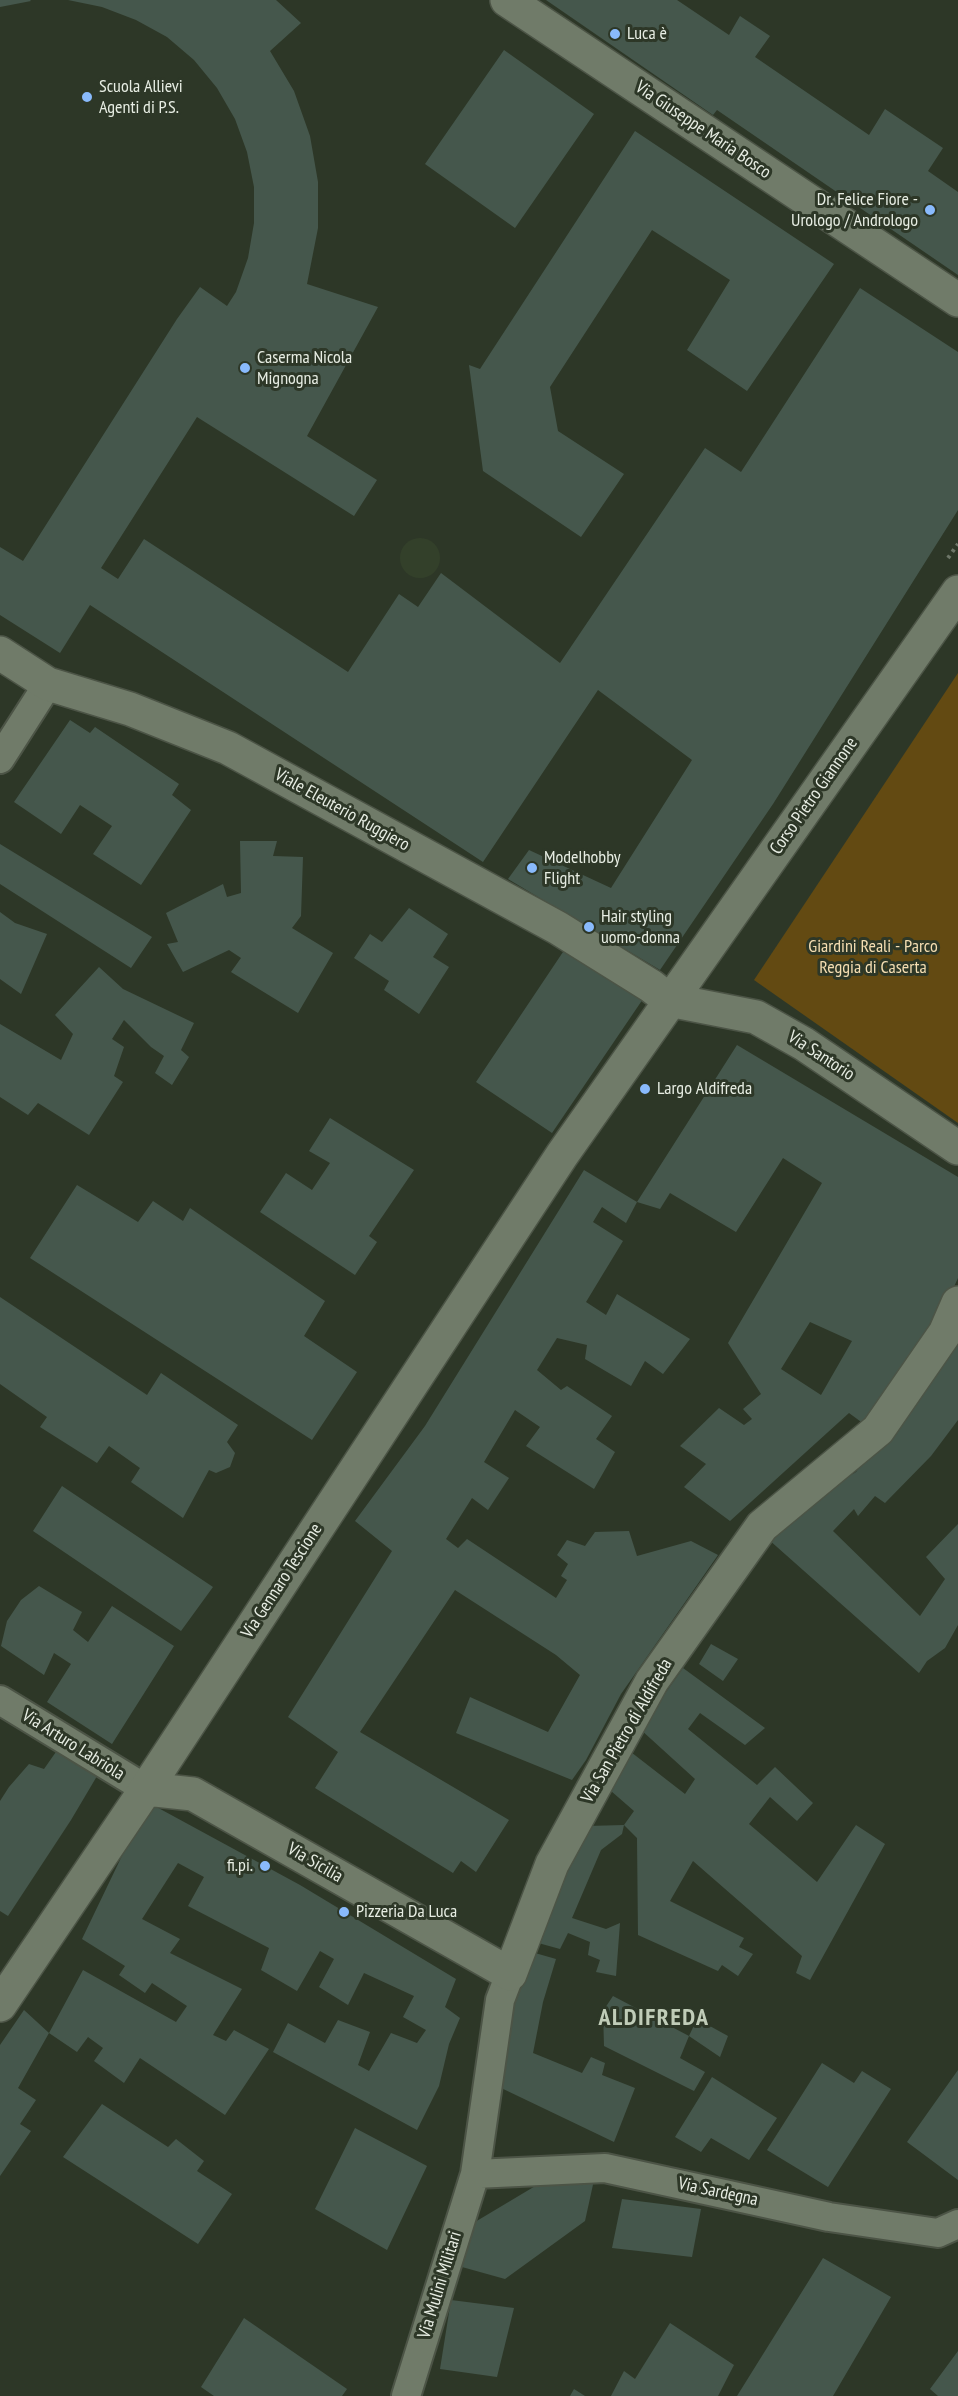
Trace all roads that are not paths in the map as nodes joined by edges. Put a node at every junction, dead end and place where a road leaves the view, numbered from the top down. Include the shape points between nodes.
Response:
1 (507, 0) edge
2 (958, 300) edge
3 (958, 592) edge
4 (0, 653) edge
5 (48, 684) junction
6 (0, 759) edge
7 (669, 1000) junction
8 (958, 1148) edge
9 (958, 1304) edge
10 (0, 1700) edge
11 (146, 1790) junction
12 (510, 1974) junction
13 (0, 2005) edge
14 (475, 2174) junction
15 (958, 2224) edge
16 (406, 2396) edge

1 - 2 street, Via Giuseppe Maria Bosco
3 - 7 street, Corso Pietro Giannone
4 - 5 street, Viale Eleuterio Ruggiero
5 - 6 street
5 - 7 street, Viale Eleuterio Ruggiero via 130,709 228,748 558,928
7 - 8 street, Via Santorio via 756,1017 804,1044
7 - 11 street, Via Gennaro Tescione via 562,1155
9 - 12 street, Via San Pietro di Aldifreda via 945,1334 878,1430 762,1526 652,1681 552,1864
10 - 11 street, Via Arturo Labriola
11 - 12 street, Via Sicilia via 193,1794
11 - 13 street, Via Gennaro Tescione
12 - 14 street, Via San Pietro di Aldifreda via 500,2000
14 - 15 street, Via Sardegna via 605,2168 829,2217 938,2233
14 - 16 street, Via Mulini Militari

